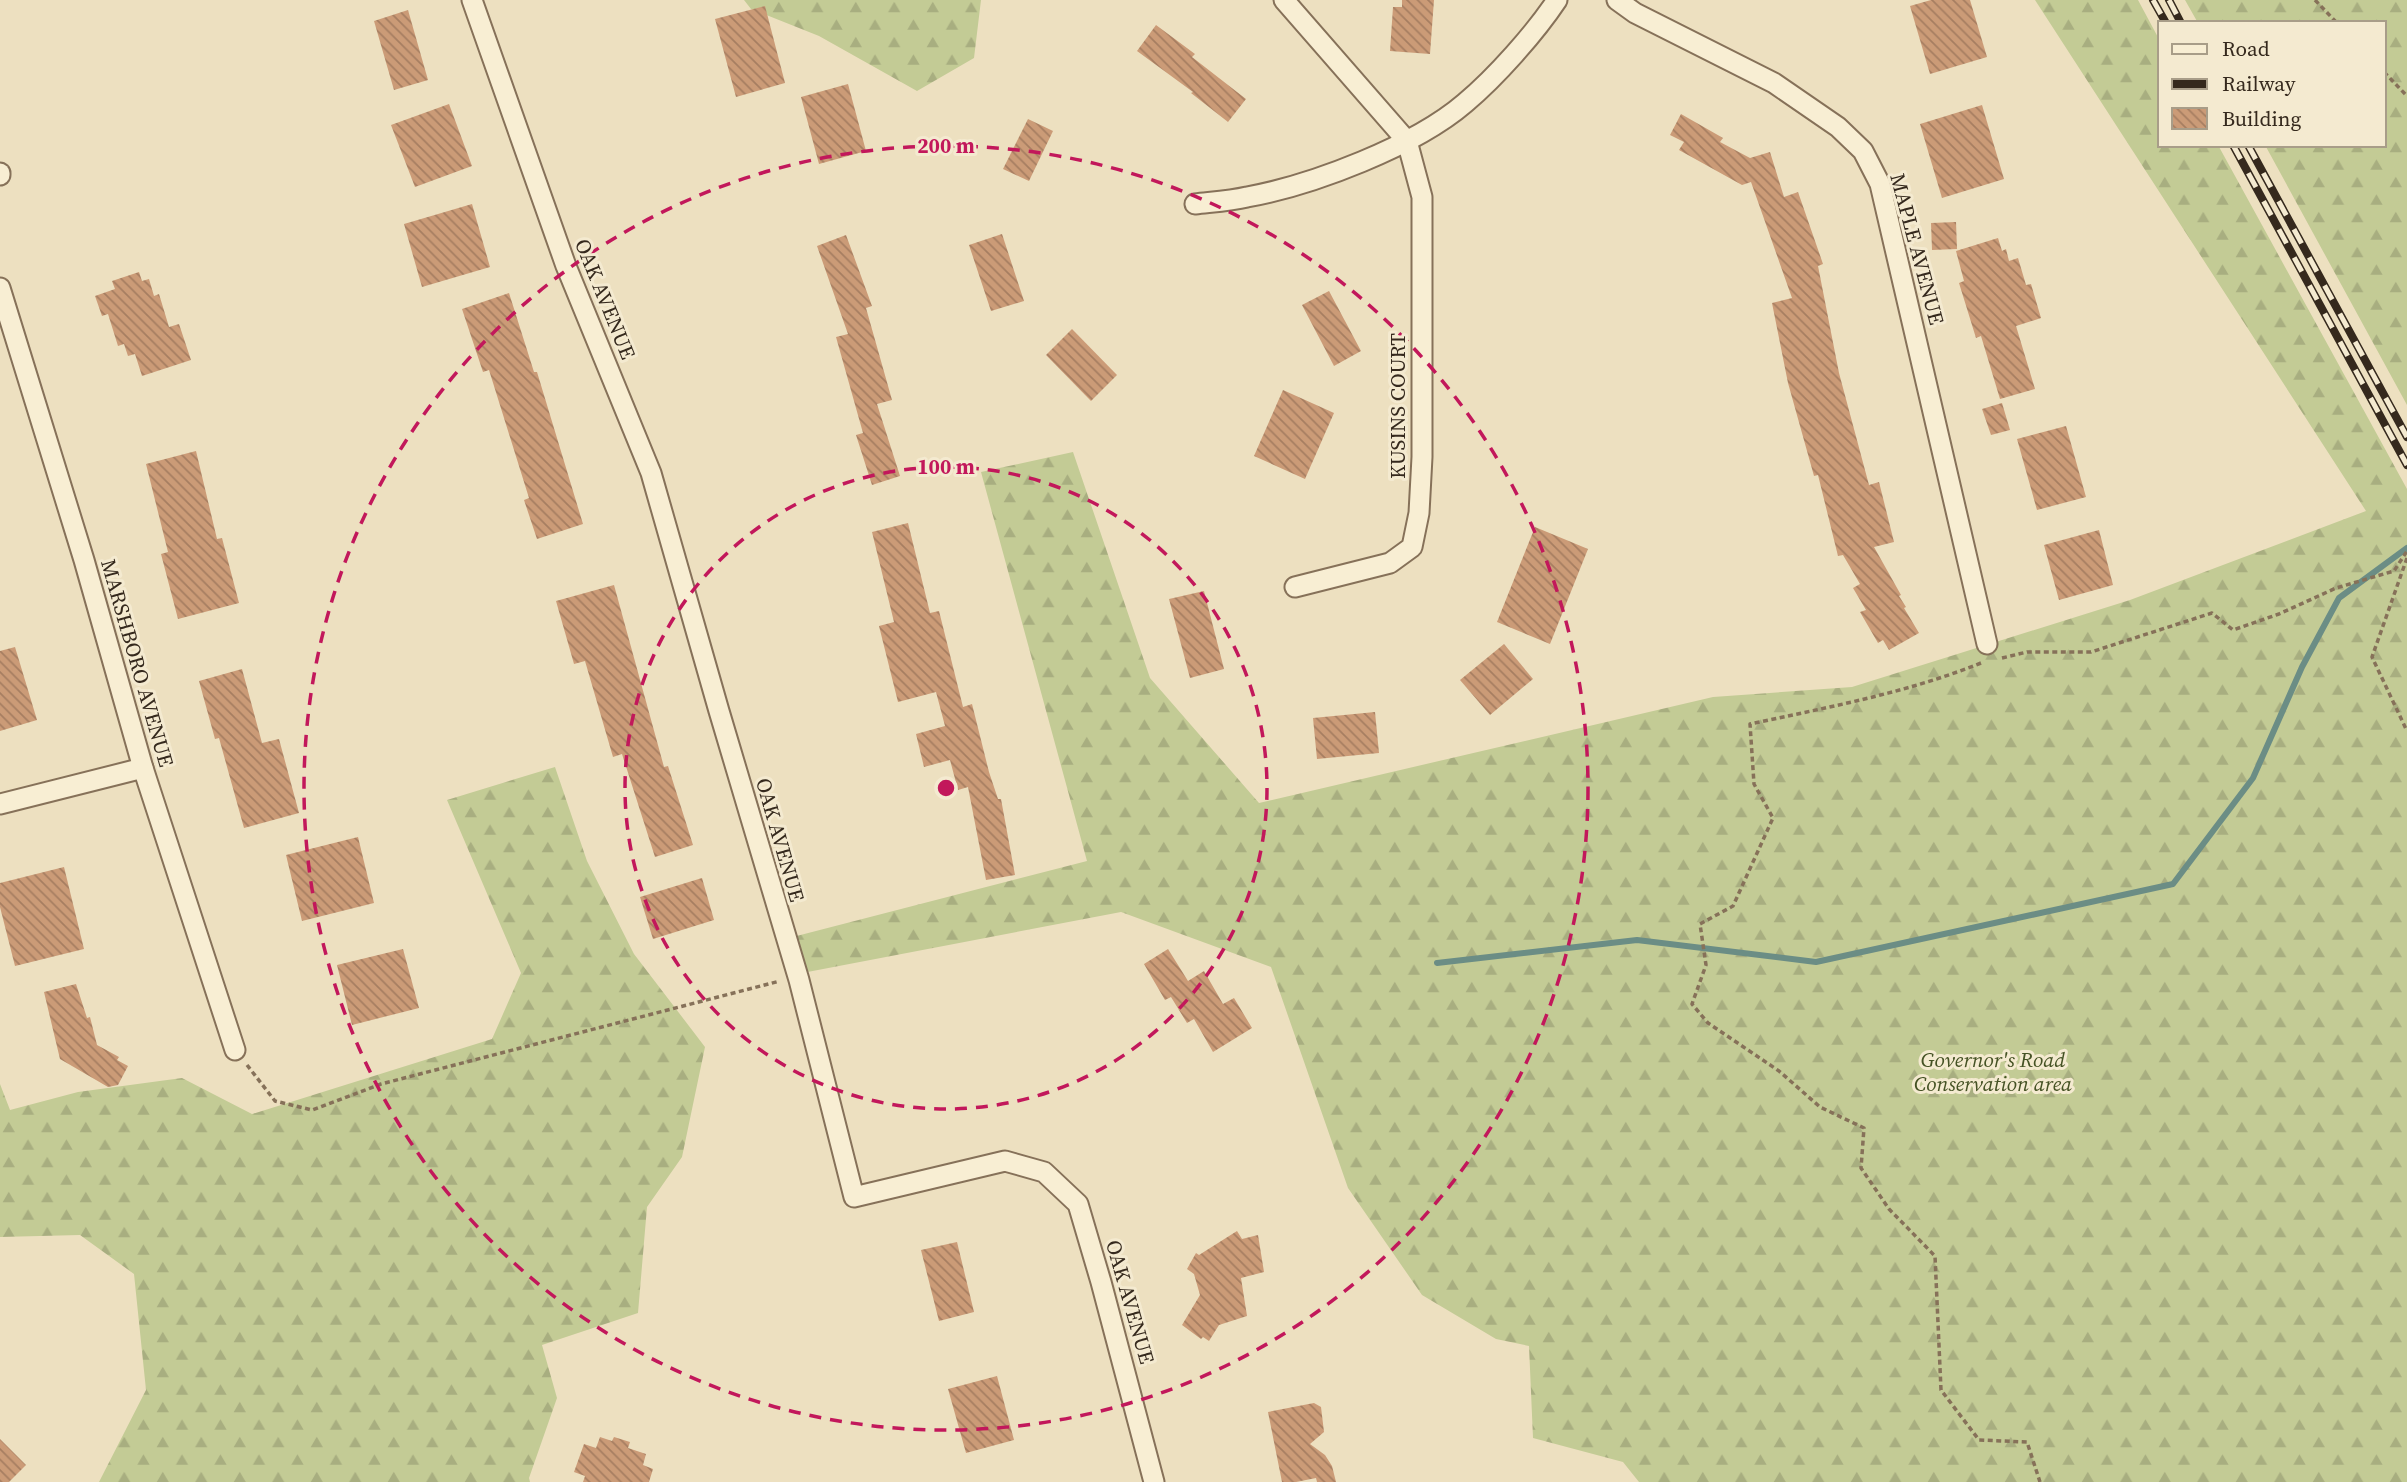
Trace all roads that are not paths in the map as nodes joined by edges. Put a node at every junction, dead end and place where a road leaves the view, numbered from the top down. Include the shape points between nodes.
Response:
1 (472, 0) edge
2 (1284, 0) edge
3 (1558, 0) edge
4 (1616, 0) edge
5 (1407, 141) junction
6 (1195, 204) dead end
7 (0, 288) edge
8 (1295, 587) dead end
9 (1988, 655) road end
10 (143, 768) junction
11 (0, 804) edge
12 (234, 1050) road end
13 (1154, 1482) edge

1 - 13 street, OAK AVENUE via 566,266 651,472 799,980 854,1197 1005,1161 1044,1172 1078,1204
2 - 5 street
3 - 5 street via 1465,103
4 - 9 street, MAPLE AVENUE via 1774,82 1838,127 1863,151 1880,184
5 - 6 street via 1322,177 1248,197
5 - 8 street, KUSINS COURT via 1422,197 1422,457 1412,547 1390,563
7 - 10 street, MARSHBORO AVENUE
10 - 11 street
10 - 12 street, MARSHBORO AVENUE

